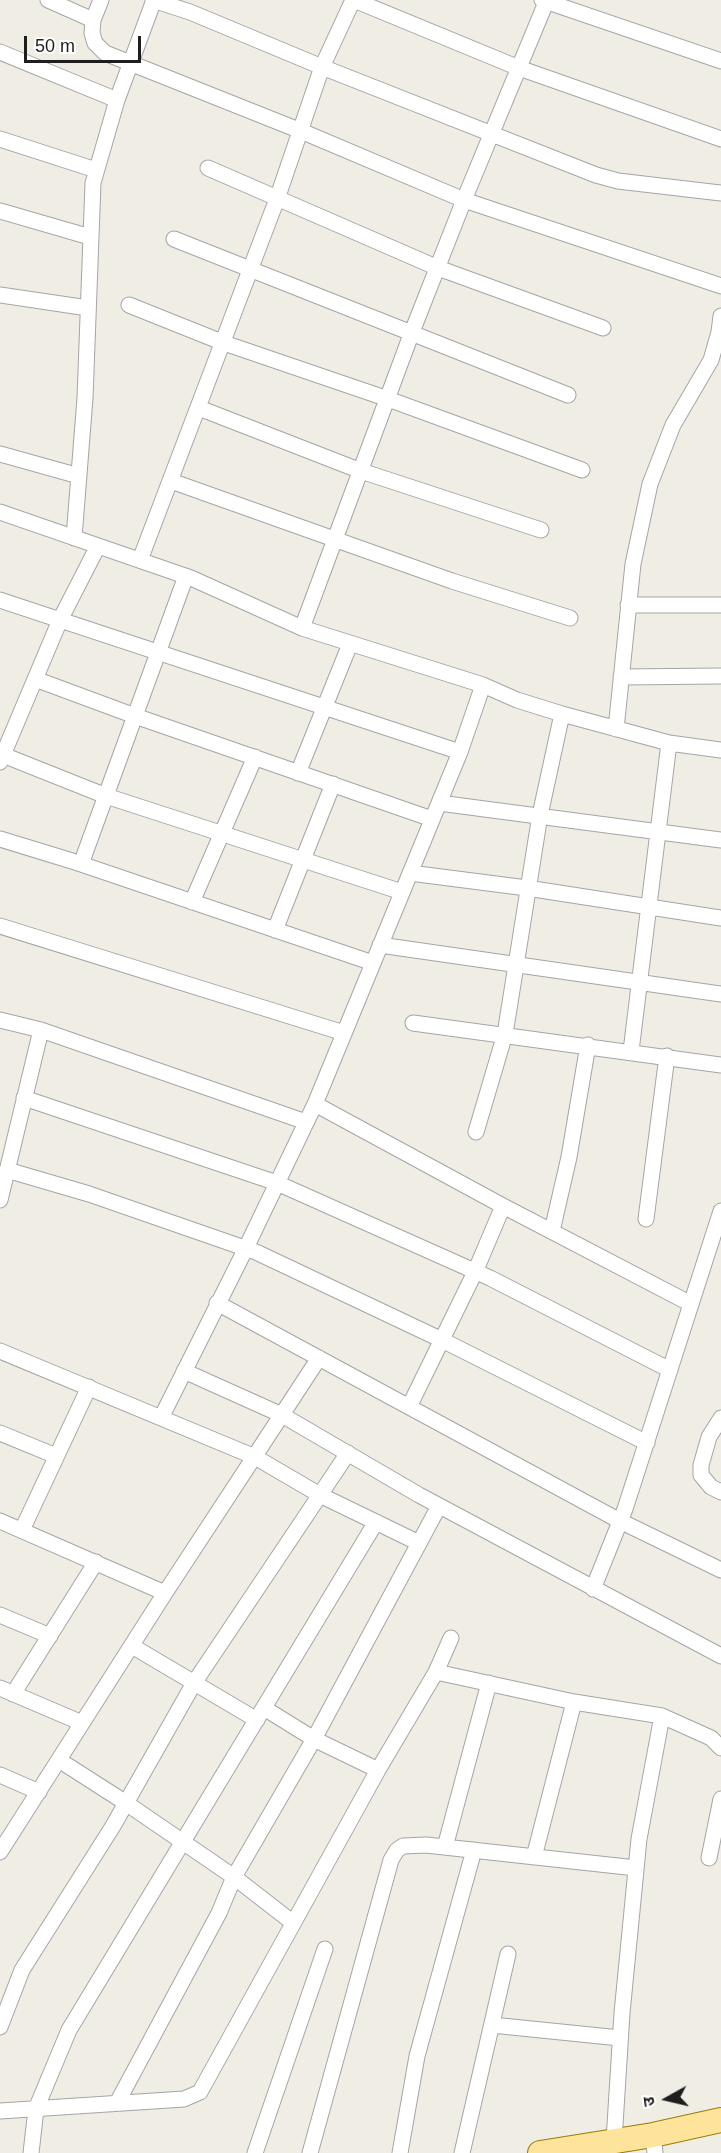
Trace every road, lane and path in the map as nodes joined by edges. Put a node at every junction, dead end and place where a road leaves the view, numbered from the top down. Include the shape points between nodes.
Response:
1 (48, 0) edge
2 (101, 0) edge
3 (153, 0) edge
4 (354, 0) edge
5 (545, 1) edge
6 (93, 20) junction
7 (0, 52) edge
8 (721, 61) edge
9 (130, 64) junction
10 (322, 67) junction
11 (519, 68) junction
12 (117, 100) junction
13 (301, 131) junction
14 (492, 134) junction
15 (0, 139) edge
16 (721, 139) edge
17 (208, 168) dead end
18 (96, 170) junction
19 (721, 193) edge
20 (277, 199) junction
21 (464, 200) junction
22 (0, 211) edge
23 (90, 237) junction
24 (174, 239) dead end
25 (438, 267) junction
26 (249, 269) junction
27 (721, 286) edge
28 (0, 294) edge
29 (129, 305) dead end
30 (88, 308) junction
31 (721, 316) edge
32 (603, 328) dead end
33 (412, 332) junction
34 (224, 343) junction
35 (716, 360) edge
36 (568, 395) dead end
37 (388, 399) junction
38 (199, 408) junction
39 (0, 454) edge
40 (582, 470) dead end
41 (361, 471) junction
42 (79, 476) junction
43 (171, 480) junction
44 (0, 512) edge
45 (541, 530) dead end
46 (74, 538) junction
47 (336, 538) junction
48 (98, 546) junction
49 (140, 560) junction
50 (186, 576) junction
51 (0, 600) edge
52 (628, 605) junction
53 (721, 605) edge
54 (570, 618) dead end
55 (60, 620) junction
56 (302, 628) junction
57 (350, 644) junction
58 (158, 651) junction
59 (721, 676) edge
60 (621, 677) junction
61 (35, 679) junction
62 (483, 685) junction
63 (324, 707) junction
64 (562, 714) junction
65 (135, 716) junction
66 (616, 729) junction
67 (669, 743) junction
68 (721, 750) edge
69 (460, 752) junction
70 (255, 758) junction
71 (1, 759) edge
72 (298, 773) junction
73 (333, 784) junction
74 (106, 796) junction
75 (439, 803) junction
76 (540, 815) junction
77 (432, 819) junction
78 (658, 831) junction
79 (221, 835) junction
80 (0, 839) edge
81 (721, 840) edge
82 (303, 859) junction
83 (81, 864) junction
84 (410, 873) junction
85 (527, 888) junction
86 (402, 892) junction
87 (192, 902) junction
88 (649, 908) junction
89 (721, 918) edge
90 (0, 926) edge
91 (275, 930) junction
92 (380, 945) junction
93 (373, 963) junction
94 (516, 963) junction
95 (640, 982) junction
96 (721, 994) edge
97 (0, 1020) edge
98 (412, 1023) dead end
99 (41, 1030) junction
100 (344, 1033) junction
101 (505, 1034) junction
102 (588, 1045) junction
103 (631, 1051) junction
104 (667, 1056) junction
105 (721, 1065) edge
106 (24, 1098) junction
107 (315, 1104) junction
108 (306, 1122) junction
109 (476, 1132) dead end
110 (7, 1170) junction
111 (277, 1184) junction
112 (0, 1200) edge
113 (503, 1206) junction
114 (721, 1211) edge
115 (646, 1219) dead end
116 (552, 1231) junction
117 (246, 1248) junction
118 (475, 1272) junction
119 (217, 1303) junction
120 (691, 1304) junction
121 (441, 1340) junction
122 (0, 1351) edge
123 (319, 1358) junction
124 (670, 1370) junction
125 (184, 1371) junction
126 (89, 1387) junction
127 (409, 1407) junction
128 (282, 1414) junction
129 (161, 1418) junction
130 (721, 1418) edge
131 (0, 1433) edge
132 (647, 1443) junction
133 (348, 1453) junction
134 (56, 1456) junction
135 (255, 1457) junction
136 (721, 1492) edge
137 (320, 1495) junction
138 (439, 1506) junction
139 (0, 1521) edge
140 (620, 1521) junction
141 (376, 1522) junction
142 (22, 1530) junction
143 (419, 1543) junction
144 (96, 1562) junction
145 (721, 1570) edge
146 (594, 1589) junction
147 (165, 1593) junction
148 (0, 1615) edge
149 (50, 1636) junction
150 (451, 1638) dead end
151 (132, 1646) junction
152 (721, 1656) edge
153 (436, 1672) junction
154 (194, 1683) junction
155 (489, 1683) junction
156 (7, 1691) edge
157 (574, 1702) junction
158 (260, 1714) junction
159 (662, 1716) junction
160 (82, 1723) junction
161 (314, 1739) junction
162 (721, 1748) edge
163 (59, 1761) junction
164 (378, 1770) junction
165 (0, 1775) edge
166 (39, 1792) junction
167 (721, 1799) edge
168 (126, 1803) junction
169 (181, 1842) junction
170 (445, 1847) junction
171 (474, 1850) junction
172 (0, 1852) edge
173 (534, 1857) junction
174 (709, 1858) dead end
175 (636, 1868) junction
176 (234, 1877) junction
177 (292, 1922) junction
178 (324, 1949) dead end
179 (508, 1954) dead end
180 (492, 2025) junction
181 (0, 2027) edge
182 (621, 2038) junction
183 (117, 2103) junction
184 (36, 2109) junction
185 (0, 2111) edge
186 (721, 2120) edge
187 (614, 2141) junction
188 (654, 2144) edge
189 (571, 2150) edge
190 (31, 2153) edge
191 (255, 2153) edge
192 (310, 2153) edge
193 (400, 2153) edge
194 (462, 2153) edge
195 (540, 2153) edge

1 - 6 street
2 - 6 street
3 - 9 street
3 - 10 street
4 - 10 street
4 - 11 street
5 - 8 street
5 - 11 street
6 - 9 street via 95,43 105,53
7 - 12 street
9 - 12 street
9 - 13 street
10 - 13 street
10 - 14 street
11 - 14 street
11 - 16 street
12 - 18 street
13 - 20 street
13 - 21 street
14 - 19 street via 618,181
14 - 21 street
15 - 18 street
17 - 20 street
18 - 23 street
20 - 25 street
20 - 26 street
21 - 25 street
21 - 27 street
22 - 23 street
23 - 30 street
24 - 26 street
25 - 32 street
25 - 33 street
26 - 33 street
26 - 34 street
28 - 30 street
29 - 34 street
30 - 42 street
31 - 35 street
33 - 36 street
33 - 37 street
34 - 37 street
34 - 38 street
35 - 52 street via 673,425 650,484
37 - 40 street
37 - 41 street
38 - 41 street
38 - 43 street
39 - 42 street
41 - 45 street
41 - 47 street
42 - 46 street
43 - 47 street
43 - 49 street
44 - 46 street
46 - 48 street
47 - 54 street via 452,581
47 - 56 street
48 - 49 street
48 - 55 street
49 - 50 street
50 - 56 street
50 - 58 street
51 - 55 street
52 - 53 street
52 - 60 street
55 - 58 street
55 - 61 street
56 - 57 street
57 - 62 street
57 - 63 street
58 - 63 street
58 - 65 street
59 - 60 street
60 - 66 street
61 - 65 street
61 - 71 street
62 - 64 street
62 - 69 street
63 - 69 street
63 - 72 street
64 - 66 street
64 - 76 street
65 - 70 street
65 - 74 street
66 - 67 street
67 - 68 street
67 - 78 street
69 - 75 street
70 - 72 street
70 - 79 street
71 - 74 street
72 - 73 street
73 - 77 street
73 - 82 street
74 - 79 street
74 - 83 street
75 - 76 street
75 - 77 street
76 - 78 street
76 - 85 street
77 - 84 street
78 - 81 street
78 - 88 street
79 - 82 street
79 - 87 street
80 - 83 street
82 - 86 street
82 - 91 street
83 - 87 street
84 - 85 street
84 - 86 street
85 - 88 street
85 - 94 street
86 - 92 street
87 - 91 street
88 - 89 street
88 - 95 street
90 - 100 street
91 - 93 street
92 - 93 street
92 - 94 street
93 - 100 street
94 - 95 street
94 - 101 street
95 - 96 street
95 - 103 street
97 - 99 street
98 - 101 street
99 - 106 street
99 - 108 street
100 - 107 street
101 - 102 street
101 - 109 street
102 - 103 street
102 - 116 street
103 - 104 street
104 - 105 street
104 - 115 street
106 - 110 street
106 - 111 street
107 - 108 street
107 - 113 street
108 - 111 street
110 - 112 street
110 - 117 street
111 - 117 street
111 - 118 street
113 - 116 street
113 - 118 street
114 - 120 street
116 - 120 street
117 - 119 street
117 - 121 street
118 - 121 street
118 - 124 street
119 - 123 street
119 - 125 street
120 - 124 street
121 - 127 street
121 - 132 street
122 - 126 street
123 - 127 street
123 - 128 street
124 - 132 street
125 - 128 street
125 - 129 street
126 - 129 street
126 - 134 street
127 - 140 street
128 - 133 street
128 - 135 street
129 - 135 street
130 - 136 street via 709,1437 701,1475
131 - 134 street
132 - 140 street
133 - 137 street
133 - 138 street
134 - 142 street
135 - 137 street
135 - 147 street
137 - 141 street
137 - 154 street
138 - 143 street
138 - 146 street
139 - 142 street
140 - 145 street
140 - 146 street
141 - 143 street
141 - 158 street
142 - 144 street
143 - 161 street
144 - 147 street
144 - 149 street
146 - 152 street
147 - 151 street
148 - 149 street
149 - 156 street
150 - 153 street
151 - 154 street
151 - 160 street
153 - 155 street
153 - 164 street
154 - 158 street
154 - 168 street
155 - 157 street
155 - 170 street
156 - 160 street
157 - 159 street
157 - 173 street
158 - 161 street
158 - 169 street
159 - 162 street via 711,1737
159 - 175 street
160 - 163 street
161 - 164 street
161 - 176 street
163 - 166 street
163 - 168 street
164 - 177 street
165 - 166 street
166 - 172 street
167 - 174 street
168 - 169 street
168 - 181 street via 22,1970
169 - 176 street
169 - 184 street via 69,2030
170 - 171 street
170 - 192 street via 403,1846 391,1860
171 - 173 street
171 - 193 street via 417,2055
173 - 175 street
175 - 182 street
176 - 177 street
176 - 183 street via 219,1913
177 - 183 street via 200,2092 184,2099
178 - 191 street
179 - 180 street
180 - 182 street
180 - 194 street
182 - 187 street
183 - 184 street
184 - 185 street
184 - 190 street
186 - 188 main road
187 - 188 main road
187 - 189 main road
189 - 195 main road

